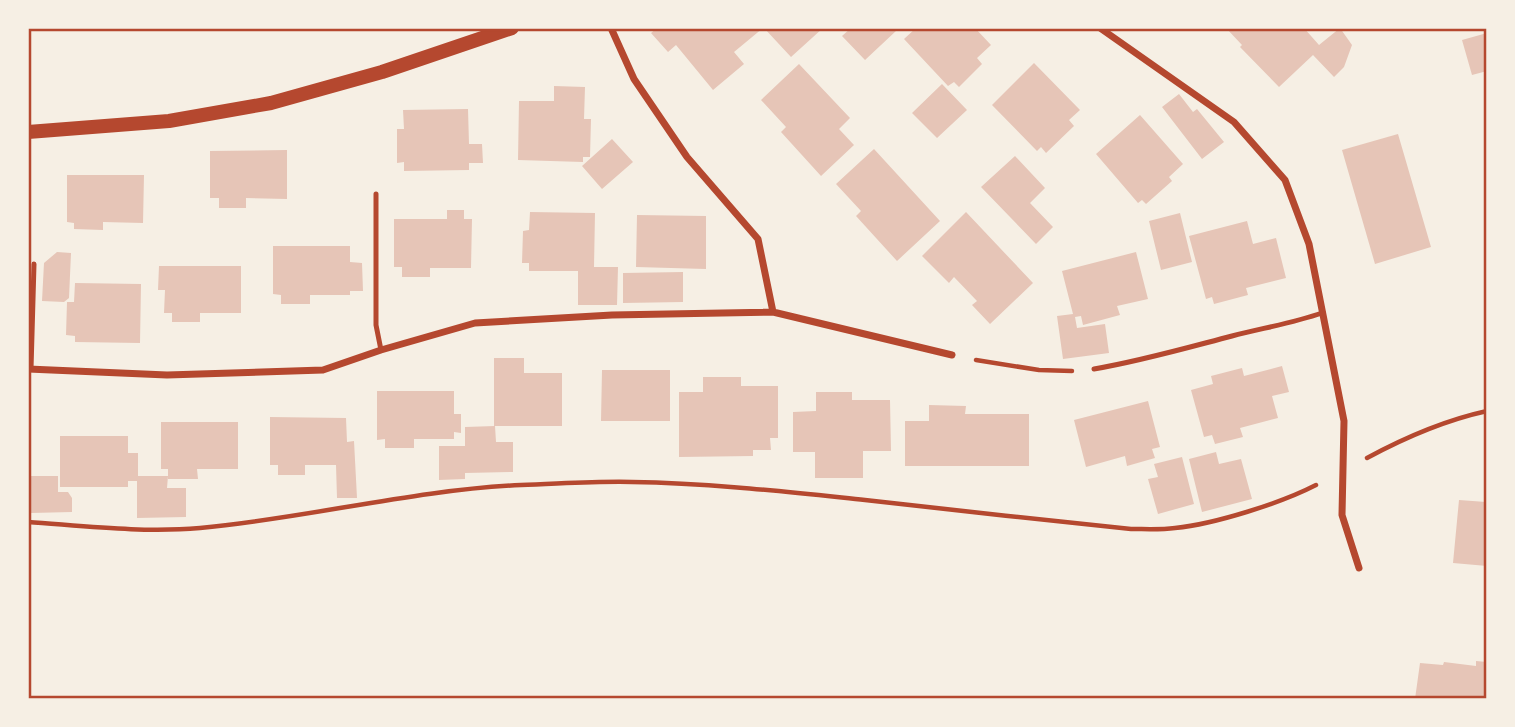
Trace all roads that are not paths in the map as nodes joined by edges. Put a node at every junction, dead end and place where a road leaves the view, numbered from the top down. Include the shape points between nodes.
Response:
1 (512, 28) edge
2 (611, 28) edge
3 (1100, 28) edge
4 (28, 132) edge
5 (376, 194) dead end
6 (33, 264) dead end
7 (772, 312) junction
8 (1322, 313) junction
9 (381, 350) junction
10 (952, 355) road end
11 (30, 369) edge
12 (1094, 369) road end
13 (1359, 568) dead end

1 - 4 main road via 271,103 169,121
2 - 7 street via 634,79 687,157 758,239
3 - 8 street via 1234,121 1285,180 1309,244
5 - 9 lane via 376,325
6 - 11 lane
7 - 9 street via 475,324
7 - 10 street
8 - 12 lane
8 - 13 street via 1344,421 1342,515
9 - 11 street via 323,370 167,375

